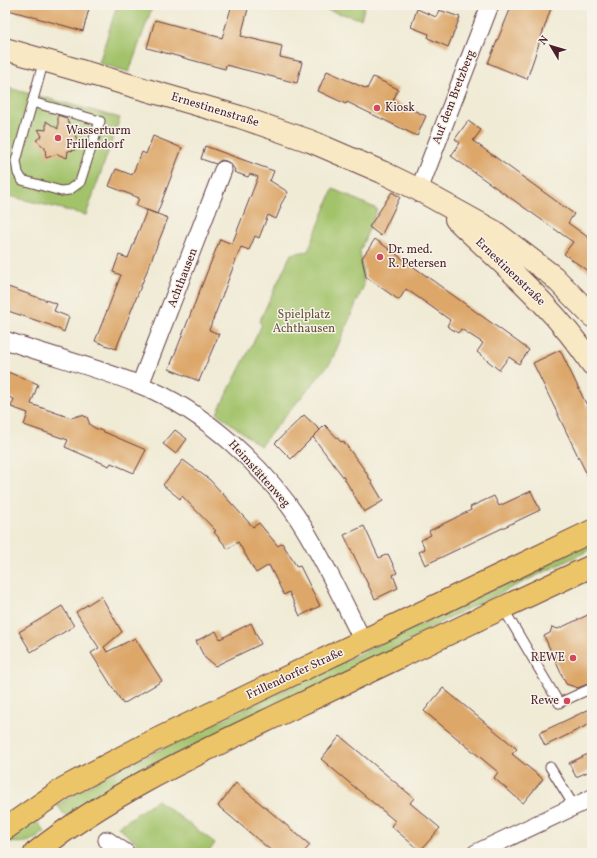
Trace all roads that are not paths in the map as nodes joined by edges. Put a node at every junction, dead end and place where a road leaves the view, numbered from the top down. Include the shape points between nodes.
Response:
1 (490, 5) edge
2 (5, 49) edge
3 (44, 60) junction
4 (32, 102) junction
5 (223, 170) dead end
6 (419, 190) junction
7 (590, 311) edge
8 (5, 340) edge
9 (592, 364) edge
10 (140, 385) junction
11 (592, 531) edge
12 (592, 566) edge
13 (503, 608) junction
14 (363, 641) junction
15 (592, 688) edge
16 (550, 767) dead end
17 (592, 798) edge
18 (574, 806) junction
19 (5, 829) edge
20 (107, 840) dead end
21 (35, 853) edge
22 (126, 853) edge
23 (476, 853) edge

1 - 6 street, Auf dem Bretzberg
2 - 3 main road, Ernestinenstraße
3 - 4 lane
3 - 6 main road, Ernestinenstraße via 264,125 310,141
4 - 4 lane via 100,121 80,182 69,190 61,191 22,180 18,173 16,162
5 - 10 street, Achthausen
6 - 7 main road, Ernestinenstraße via 495,232 554,277
6 - 9 main road, Ernestinenstraße via 454,217 537,296 579,344
8 - 10 street, Heimstättenweg
10 - 14 street, Heimstättenweg via 178,403 234,444 281,496 304,527
11 - 14 main road, Frillendorfer Straße
12 - 13 main road
13 - 15 lane via 559,703
13 - 21 main road via 145,781 76,822
14 - 19 main road, Frillendorfer Straße via 142,746 64,788
16 - 18 lane
17 - 18 street
18 - 23 street
20 - 22 street

